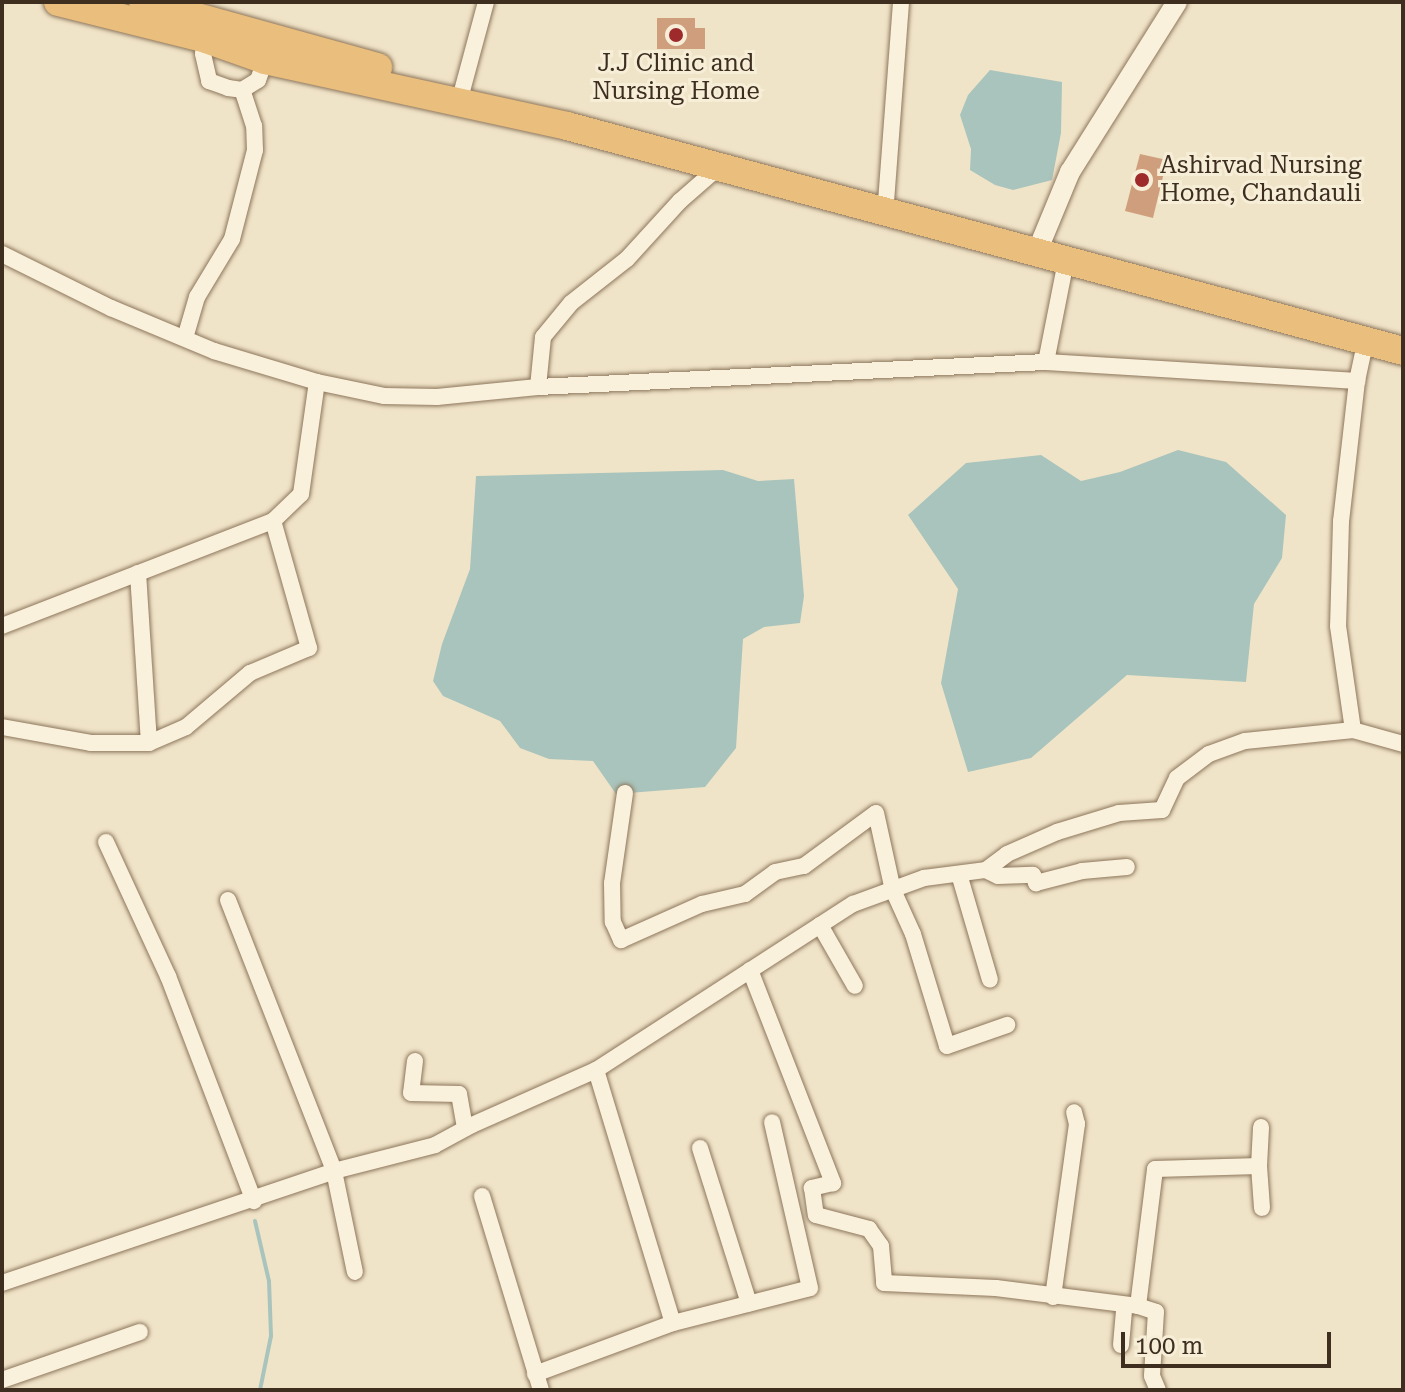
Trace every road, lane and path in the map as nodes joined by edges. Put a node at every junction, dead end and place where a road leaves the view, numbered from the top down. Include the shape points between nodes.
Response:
1 (58, 2) edge
2 (143, 2) edge
3 (486, 2) edge
4 (901, 2) edge
5 (1177, 2) edge
6 (207, 29) junction
7 (269, 49) junction
8 (242, 90) junction
9 (462, 91) junction
10 (719, 167) junction
11 (886, 202) junction
12 (1041, 242) junction
13 (2, 254) edge
14 (1068, 256) junction
15 (185, 338) junction
16 (1366, 339) junction
17 (1403, 340) edge
18 (1403, 351) edge
19 (1046, 362) junction
20 (1357, 381) junction
21 (317, 382) junction
22 (538, 387) junction
23 (273, 521) junction
24 (138, 573) junction
25 (2, 626) edge
26 (2, 727) edge
27 (1353, 730) junction
28 (149, 743) junction
29 (1403, 744) edge
30 (625, 793) dead end
31 (106, 842) dead end
32 (1127, 867) dead end
33 (986, 870) junction
34 (959, 874) junction
35 (893, 890) junction
36 (228, 900) dead end
37 (820, 925) junction
38 (750, 970) junction
39 (990, 980) dead end
40 (855, 986) dead end
41 (1007, 1025) dead end
42 (415, 1061) dead end
43 (596, 1070) junction
44 (1074, 1112) dead end
45 (772, 1122) dead end
46 (1261, 1127) dead end
47 (465, 1128) junction
48 (700, 1148) dead end
49 (1259, 1166) junction
50 (334, 1171) junction
51 (482, 1196) dead end
52 (254, 1201) junction
53 (1262, 1208) dead end
54 (355, 1272) dead end
55 (2, 1283) edge
56 (1053, 1297) junction
57 (749, 1303) junction
58 (1131, 1306) junction
59 (673, 1323) junction
60 (140, 1332) dead end
61 (1121, 1345) dead end
62 (535, 1374) junction
63 (2, 1380) edge
64 (541, 1390) edge
65 (1158, 1390) edge

1 - 6 highway
2 - 6 highway
3 - 9 street
4 - 11 street
5 - 12 street via 1070,172
6 - 7 highway
6 - 8 street via 203,54 209,81
7 - 8 street via 258,80
7 - 9 highway
7 - 10 highway
8 - 15 street via 254,126 255,150 232,239 197,297
9 - 11 highway via 669,140
10 - 14 highway
10 - 22 street via 627,259 571,303 543,337
11 - 12 highway
12 - 14 highway
13 - 15 street
14 - 16 highway
14 - 17 highway
14 - 19 street
15 - 21 street
16 - 18 highway
16 - 20 street
19 - 20 street
19 - 22 street
20 - 27 street via 1341,521 1338,626
21 - 22 street via 398,397
21 - 23 street via 301,494
23 - 24 street
23 - 28 street via 309,648 250,673 186,727
24 - 25 street
24 - 28 street
26 - 28 street via 91,743
27 - 29 street
27 - 33 street via 1245,741 1209,754 1177,778 1162,810 1119,813 1057,832 1007,854
30 - 35 street via 612,883 613,922 621,940 702,904 745,894 775,872 804,866 876,813
31 - 52 street via 168,976
32 - 33 street via 1036,883 1033,875 998,876
33 - 34 street
34 - 35 street via 924,878
34 - 39 street
35 - 37 street via 853,904
35 - 41 street via 913,934 947,1046
36 - 50 street
37 - 38 street
37 - 40 street
38 - 43 street
38 - 56 street via 833,1183 812,1188 816,1215 869,1229 881,1246 884,1283 996,1288
42 - 47 street via 411,1093 459,1094
43 - 47 street
43 - 59 street
44 - 56 street via 1077,1124
45 - 57 street via 810,1288
46 - 49 street
47 - 50 street via 435,1145
48 - 57 street
49 - 53 street
49 - 58 street via 1155,1169
50 - 52 street
50 - 54 street
51 - 62 street
52 - 55 street
56 - 58 street
57 - 59 street
58 - 61 street
58 - 65 street via 1156,1312 1152,1376
59 - 62 street
60 - 63 street
62 - 64 street

